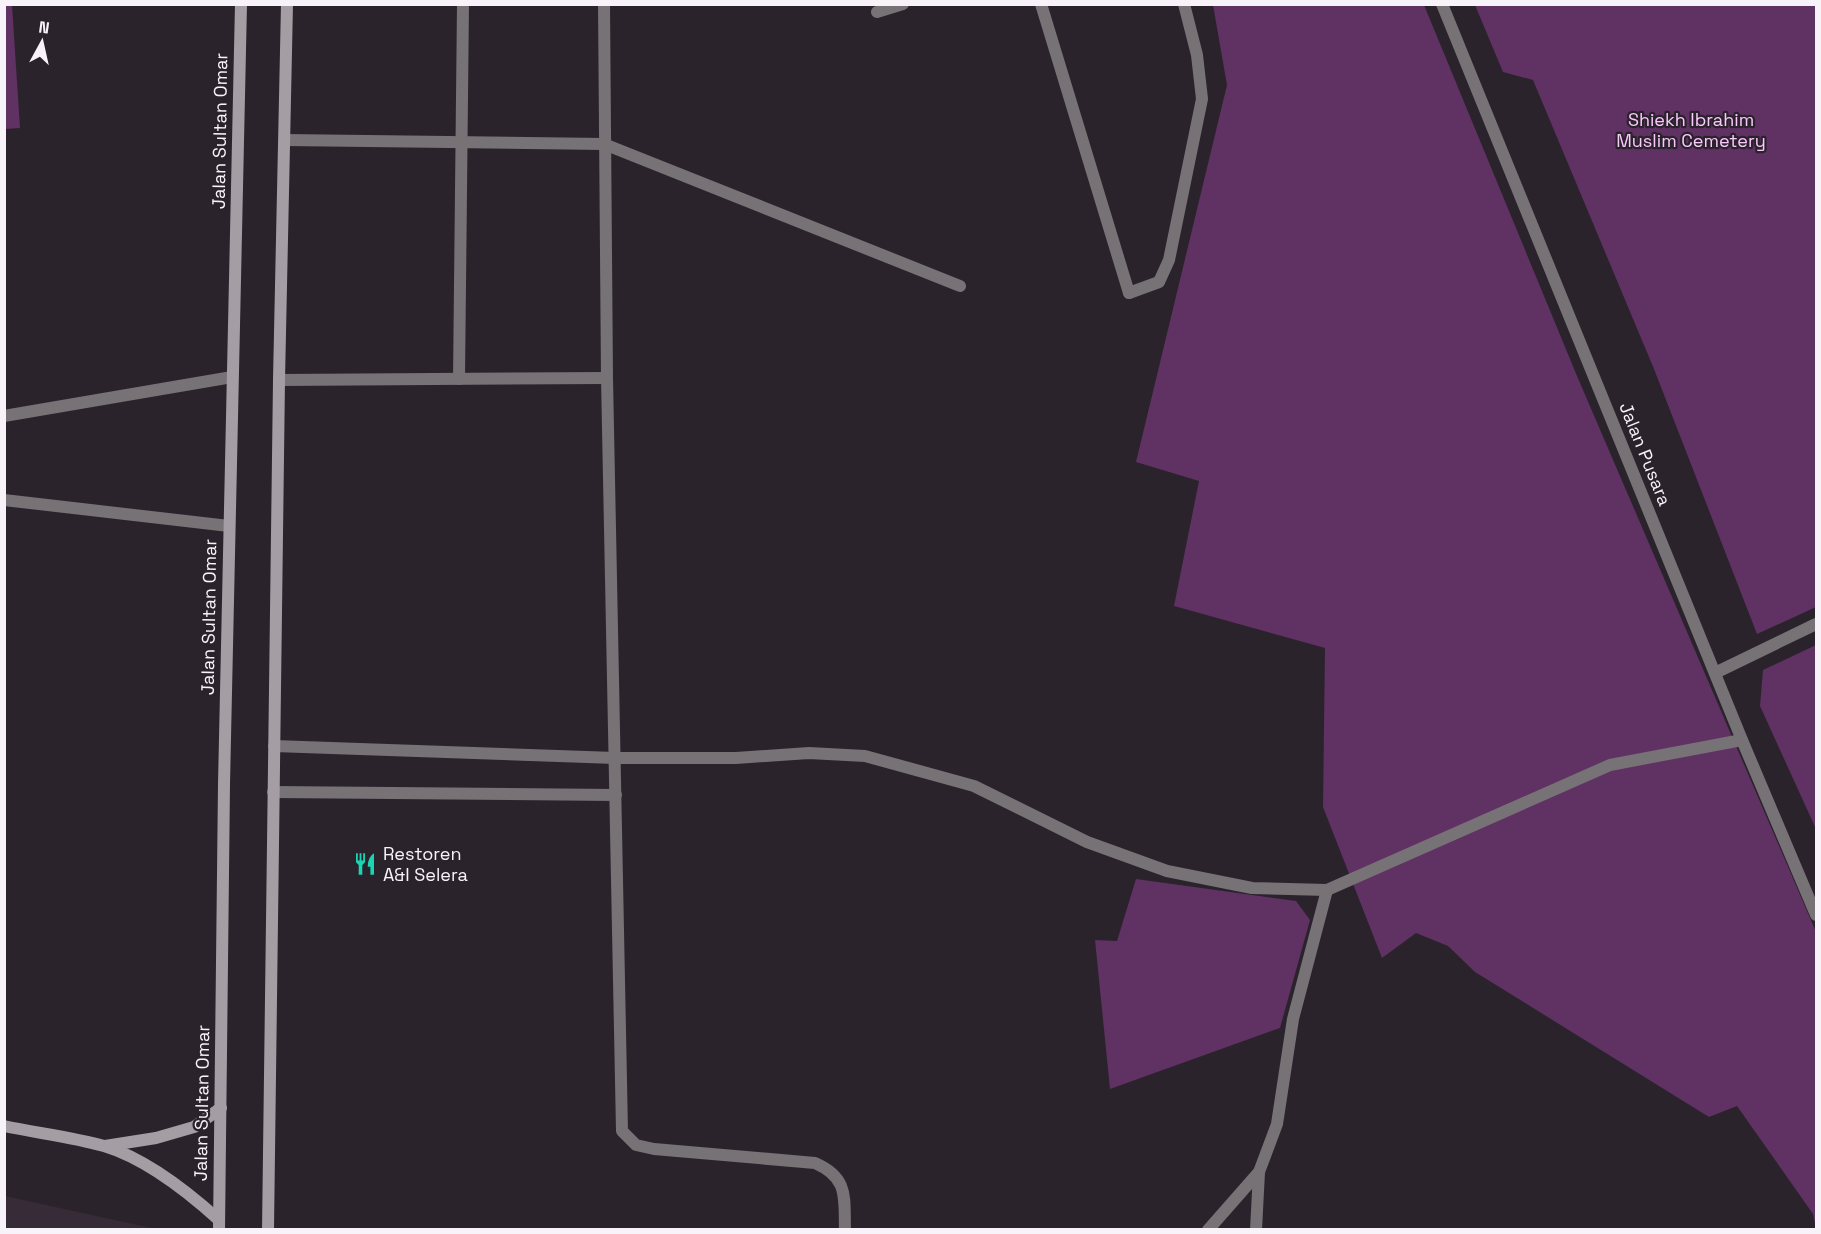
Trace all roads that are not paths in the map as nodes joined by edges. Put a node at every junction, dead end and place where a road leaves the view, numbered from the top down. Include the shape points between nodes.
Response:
1 (241, 4) edge
2 (287, 4) edge
3 (463, 4) edge
4 (604, 4) edge
5 (903, 4) edge
6 (1041, 4) edge
7 (1184, 4) edge
8 (1442, 4) edge
9 (878, 12) dead end
10 (285, 140) junction
11 (462, 143) junction
12 (604, 144) junction
13 (960, 286) dead end
14 (232, 377) junction
15 (607, 378) junction
16 (459, 379) junction
17 (279, 380) junction
18 (4, 416) edge
19 (4, 500) edge
20 (229, 526) junction
21 (1816, 624) edge
22 (1714, 673) junction
23 (1742, 740) junction
24 (274, 746) junction
25 (615, 758) junction
26 (273, 792) junction
27 (616, 795) junction
28 (1327, 890) junction
29 (1816, 915) edge
30 (221, 1108) junction
31 (4, 1126) edge
32 (105, 1146) junction
33 (1259, 1172) junction
34 (219, 1225) edge
35 (268, 1230) edge
36 (845, 1230) edge
37 (1208, 1230) edge
38 (1256, 1230) edge

1 - 14 main road, Jalan Sultan Omar
2 - 10 main road
3 - 11 street
4 - 12 street
5 - 9 street
6 - 7 street via 1129,293 1159,282 1169,260 1202,99 1197,55
8 - 22 street, Jalan Pusara
10 - 11 street
10 - 17 main road
11 - 12 street
11 - 16 street
12 - 13 street
12 - 15 street
14 - 18 street
14 - 20 main road, Jalan Sultan Omar
15 - 16 street
15 - 25 street
16 - 17 street
17 - 24 main road
19 - 20 street
20 - 30 main road, Jalan Sultan Omar
21 - 22 street
22 - 23 street, Jalan Pusara
23 - 28 street via 1610,765
23 - 29 street, Jalan Pusara
24 - 25 street
24 - 26 main road
25 - 27 street
25 - 28 street via 736,758 809,753 865,756 974,786 1087,842 1167,871 1252,888
26 - 27 street
26 - 35 main road
27 - 36 street via 622,1131 636,1145 654,1149 815,1163 832,1171 844,1192
28 - 33 street via 1293,1019 1277,1125
30 - 32 main road via 194,1127
30 - 34 main road, Jalan Sultan Omar
31 - 32 main road
32 - 34 main road via 189,1193
33 - 37 street
33 - 38 street

